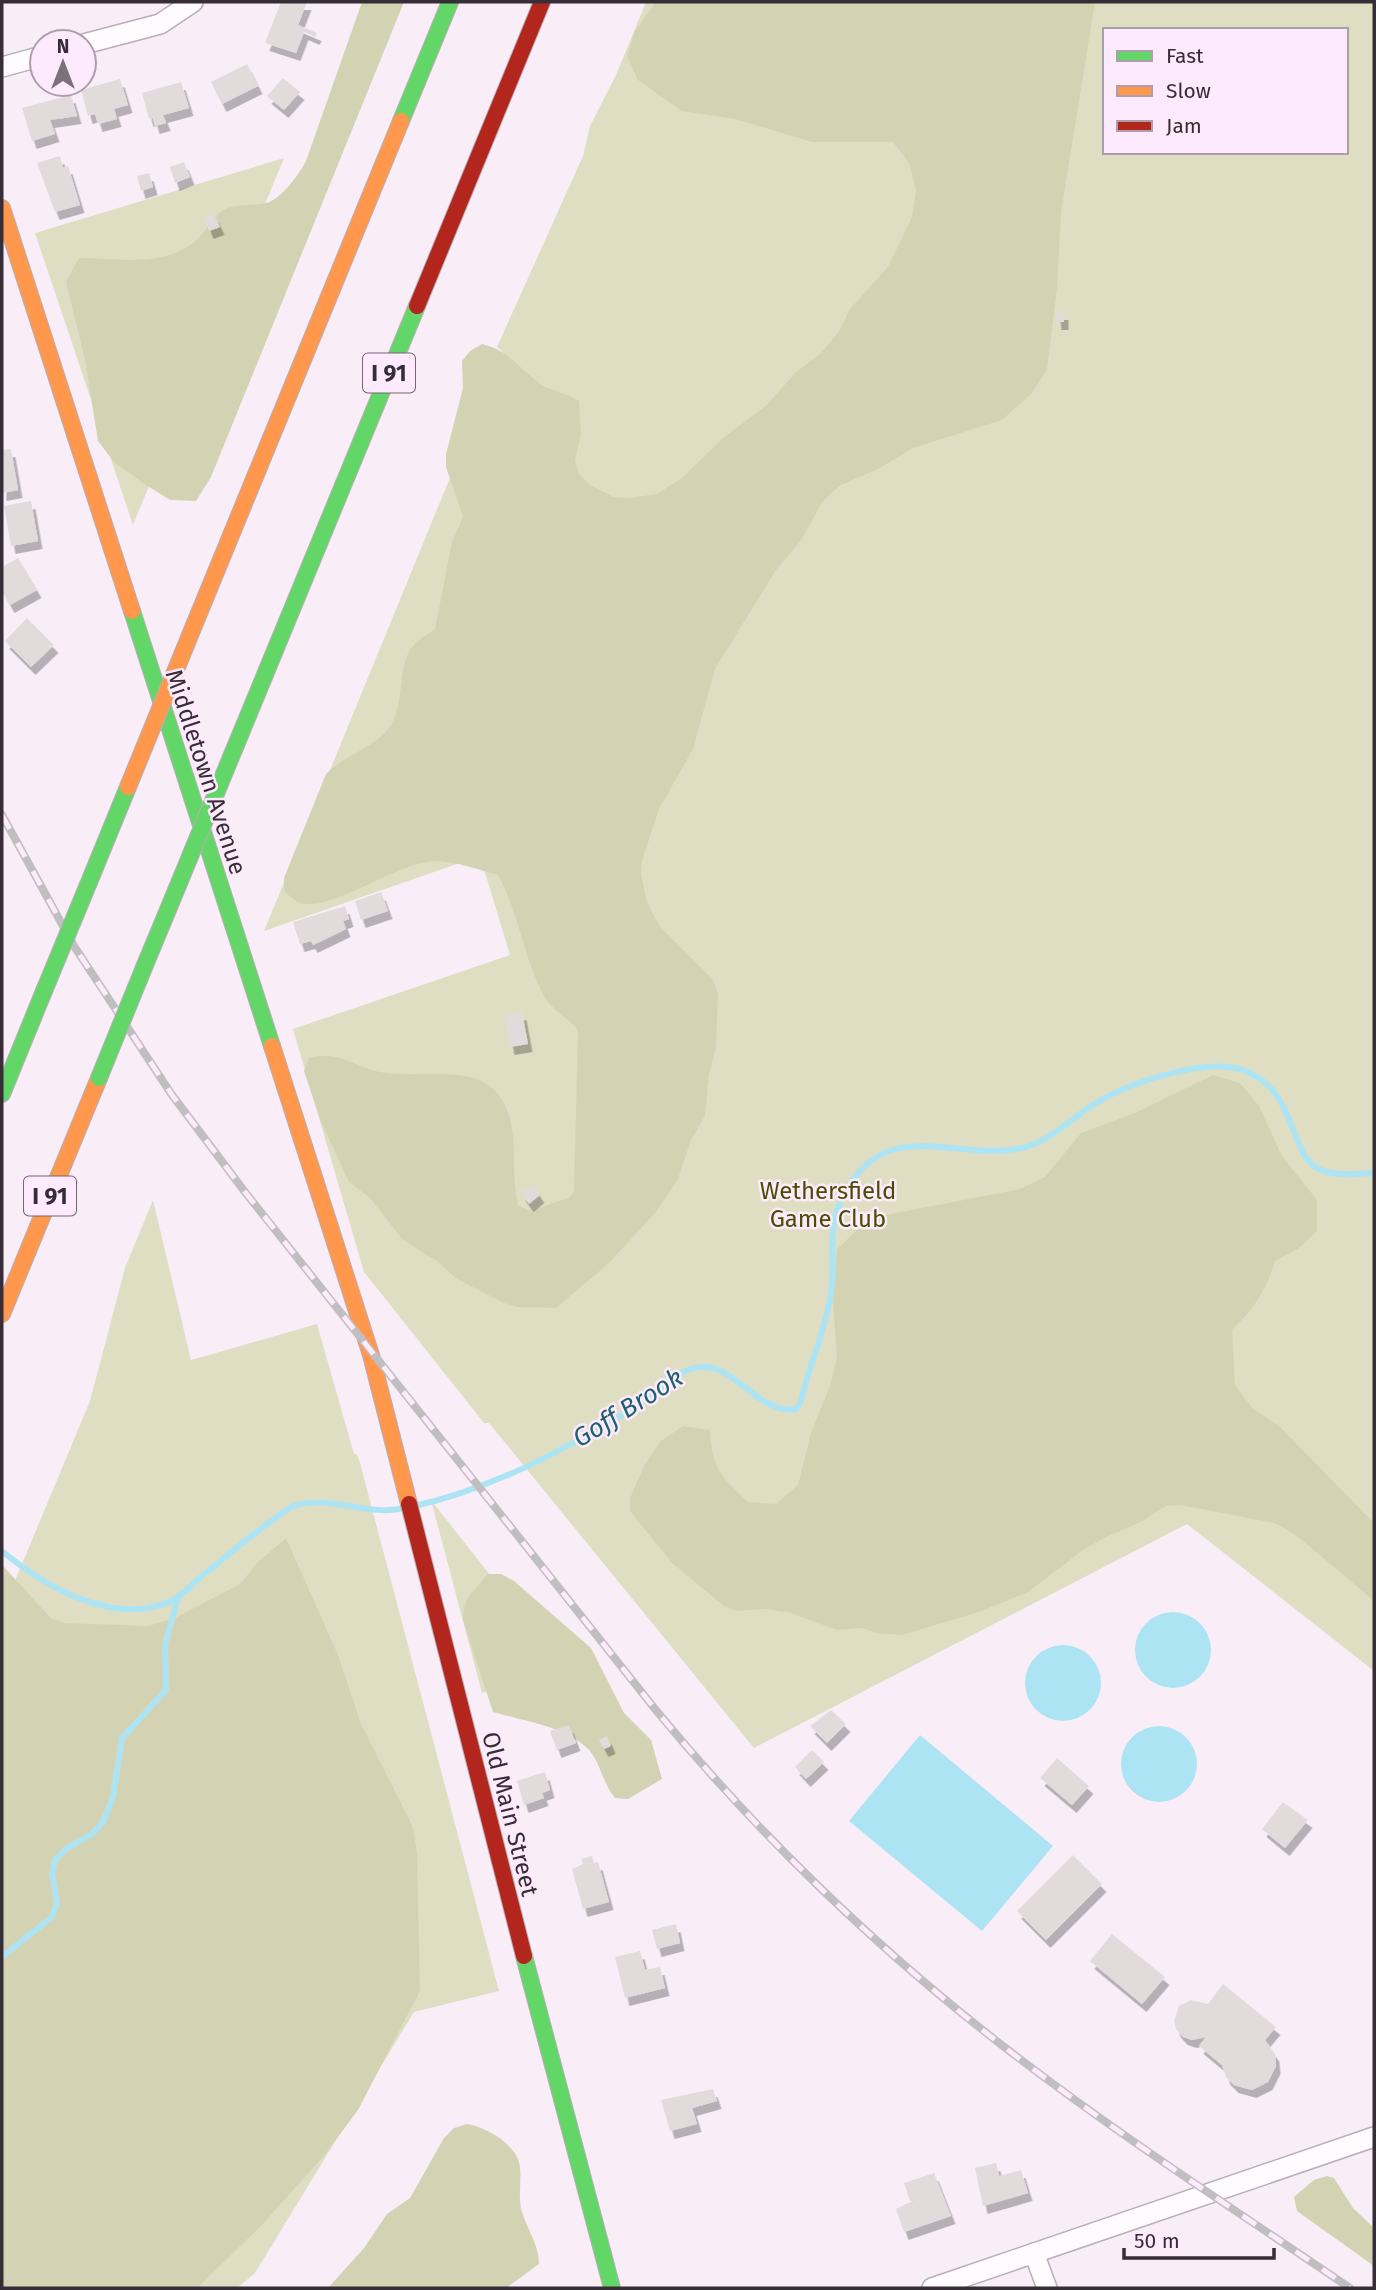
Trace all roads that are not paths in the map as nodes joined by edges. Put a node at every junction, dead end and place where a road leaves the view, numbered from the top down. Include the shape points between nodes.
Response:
1 (193, 2) edge
2 (450, 2) edge
3 (541, 2) edge
4 (98, 40) edge
5 (28, 60) edge
6 (2, 67) edge
7 (2, 208) edge
8 (2, 1094) edge
9 (2, 1314) edge
10 (369, 1349) joint
11 (1374, 2137) edge
12 (1034, 2253) junction
13 (612, 2288) edge
14 (932, 2288) edge
15 (1047, 2288) edge

1 - 4 street via 160,23
2 - 8 main road, bridge
3 - 9 main road, I 91, bridge
5 - 6 street
7 - 10 main road, Middletown Avenue
10 - 13 main road, Old Main Street
11 - 12 street
12 - 14 street
12 - 15 street

